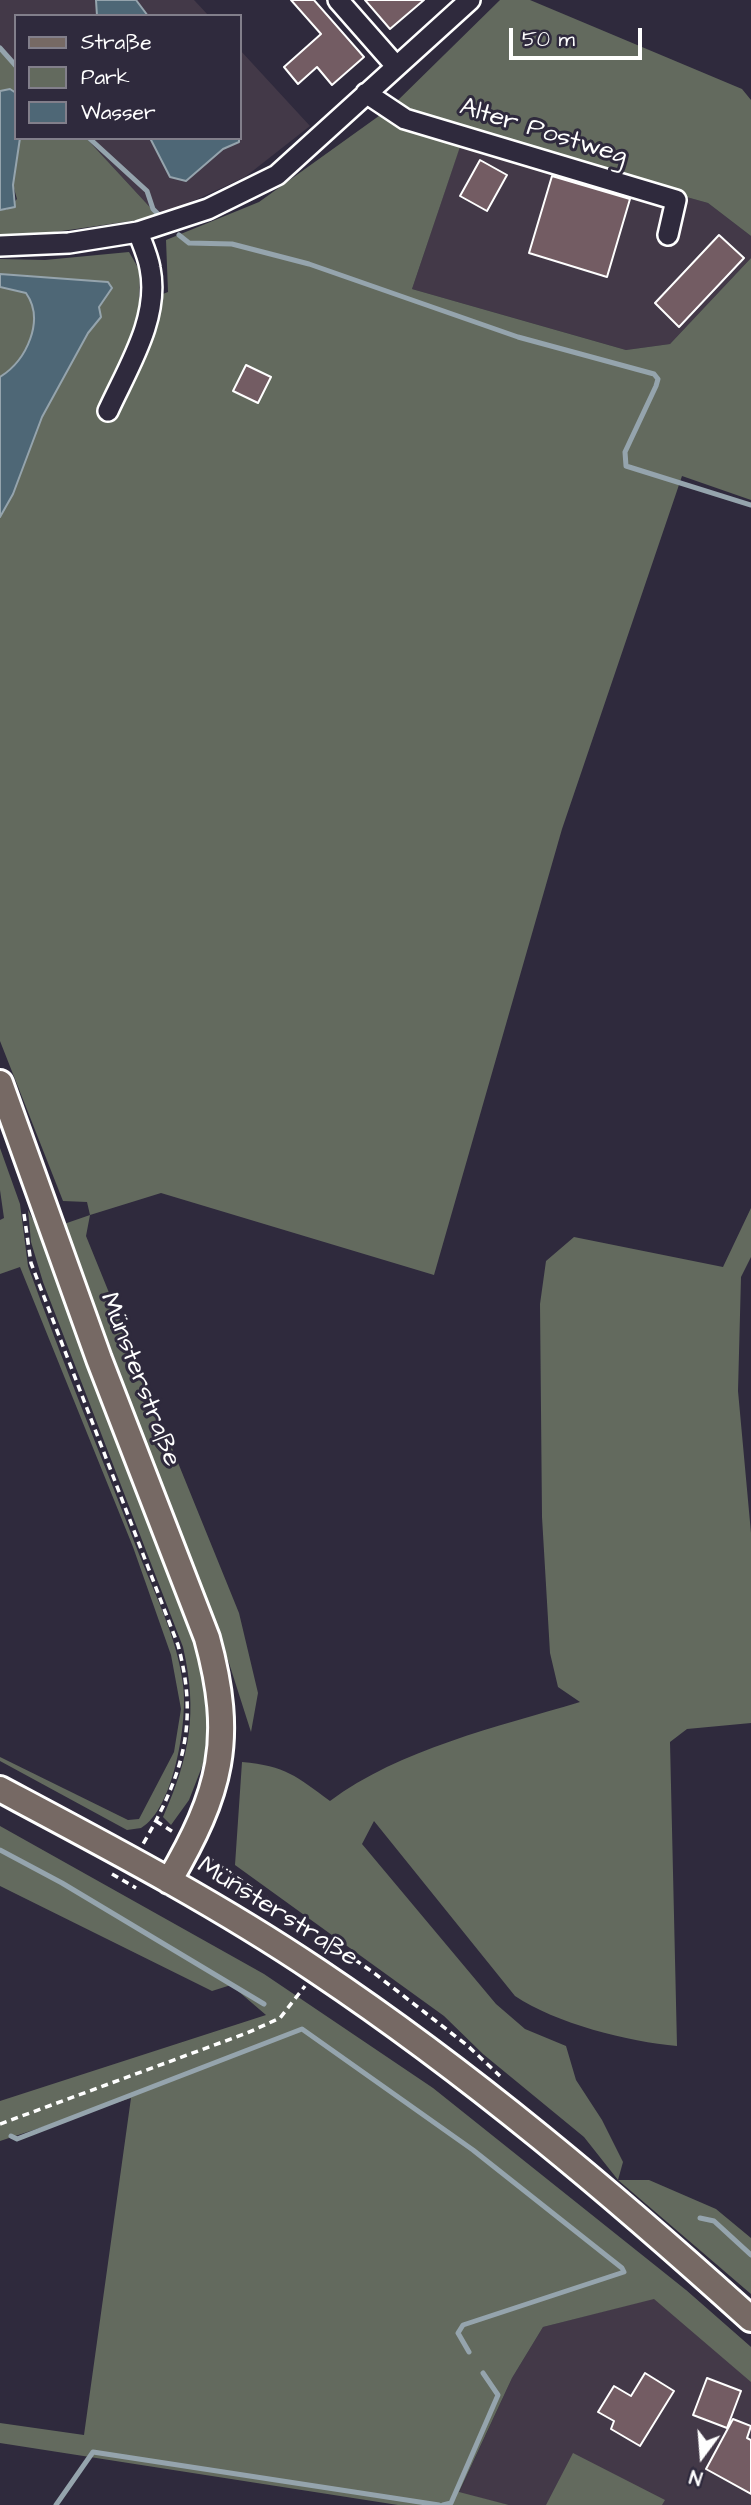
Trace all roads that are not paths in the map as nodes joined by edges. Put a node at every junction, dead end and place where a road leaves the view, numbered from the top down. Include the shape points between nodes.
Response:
1 (338, 0) edge
2 (470, 0) edge
3 (396, 66) junction
4 (366, 93) junction
5 (138, 232) junction
6 (668, 235) dead end
7 (0, 246) edge
8 (108, 411) dead end
9 (0, 1083) edge
10 (0, 1789) edge
11 (169, 1881) junction
12 (751, 2319) edge

1 - 3 street
2 - 3 street
3 - 4 street
4 - 5 street via 277,175 208,209
4 - 6 street, Alter Postweg via 405,119 676,200
5 - 7 street via 69,243
5 - 8 street via 150,268 151,300 143,335
9 - 11 main road, Münsterstraße via 216,1672 222,1708 218,1776 207,1810
10 - 11 main road
11 - 12 main road, Münsterstraße via 317,1971 469,2079

